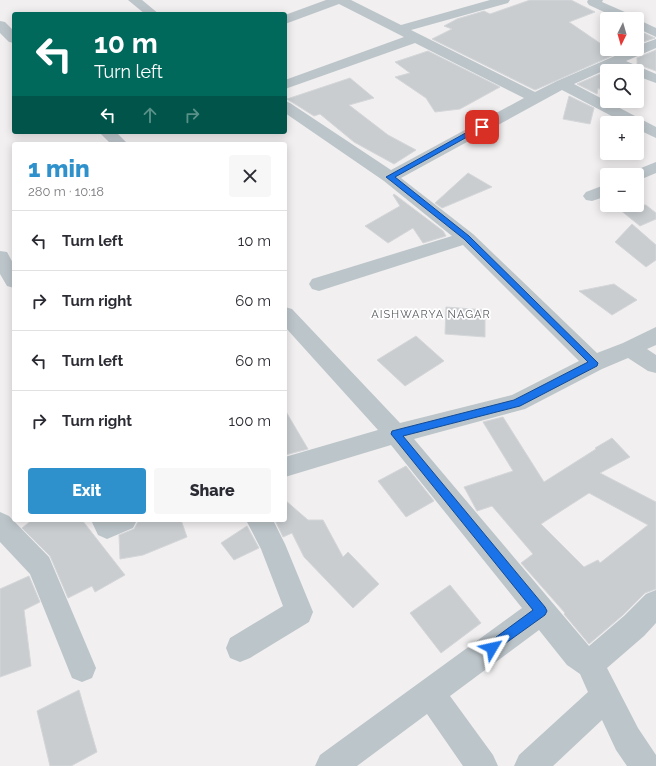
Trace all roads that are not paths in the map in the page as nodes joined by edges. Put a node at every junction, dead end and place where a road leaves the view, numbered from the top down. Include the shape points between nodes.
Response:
1 (134, 0) edge
2 (337, 0) edge
3 (341, 0) edge
4 (504, 0) edge
5 (596, 0) edge
6 (150, 12) edge
7 (615, 12) edge
8 (287, 19) edge
9 (0, 25) edge
10 (644, 27) edge
11 (398, 30) junction
12 (656, 33) edge
13 (12, 37) edge
14 (415, 38) junction
15 (656, 43) edge
16 (614, 61) junction
17 (621, 64) edge
18 (644, 74) edge
19 (656, 80) edge
20 (287, 84) edge
21 (562, 84) junction
22 (535, 98) junction
23 (287, 107) edge
24 (656, 133) edge
25 (109, 134) edge
26 (118, 142) edge
27 (656, 168) edge
28 (644, 173) edge
29 (390, 177) junction
30 (466, 238) junction
31 (0, 257) edge
32 (12, 278) edge
33 (319, 284) dead end
34 (287, 316) edge
35 (656, 335) edge
36 (630, 349) junction
37 (594, 363) junction
38 (656, 365) edge
39 (396, 434) junction
40 (287, 466) edge
41 (105, 522) edge
42 (119, 522) edge
43 (260, 522) edge
44 (0, 524) edge
45 (656, 603) edge
46 (541, 611) junction
47 (240, 648) dead end
48 (590, 664) junction
49 (82, 668) dead end
50 (430, 693) junction
51 (606, 696) junction
52 (331, 766) edge
53 (482, 766) edge
54 (530, 766) edge
55 (645, 766) edge

1 - 6 street
2 - 8 street
3 - 11 street
4 - 11 street
5 - 7 street via 593,2
9 - 13 street
10 - 12 street
11 - 14 street
14 - 20 street
14 - 22 street
15 - 16 street
16 - 17 street
16 - 21 street
18 - 19 street
21 - 22 street
21 - 24 street
22 - 29 street
23 - 29 street
25 - 26 street
27 - 28 street
29 - 30 street
30 - 33 street
30 - 37 street
31 - 32 street
34 - 39 street
35 - 36 street
36 - 37 street
36 - 38 street
37 - 39 street via 517,403
39 - 40 street
39 - 46 street
41 - 42 street via 107,527
43 - 47 street via 300,612
44 - 49 street via 40,566
45 - 48 street
46 - 48 street via 576,655
46 - 50 street
48 - 51 street
50 - 52 street
50 - 53 street
51 - 54 street
51 - 55 street via 626,739

